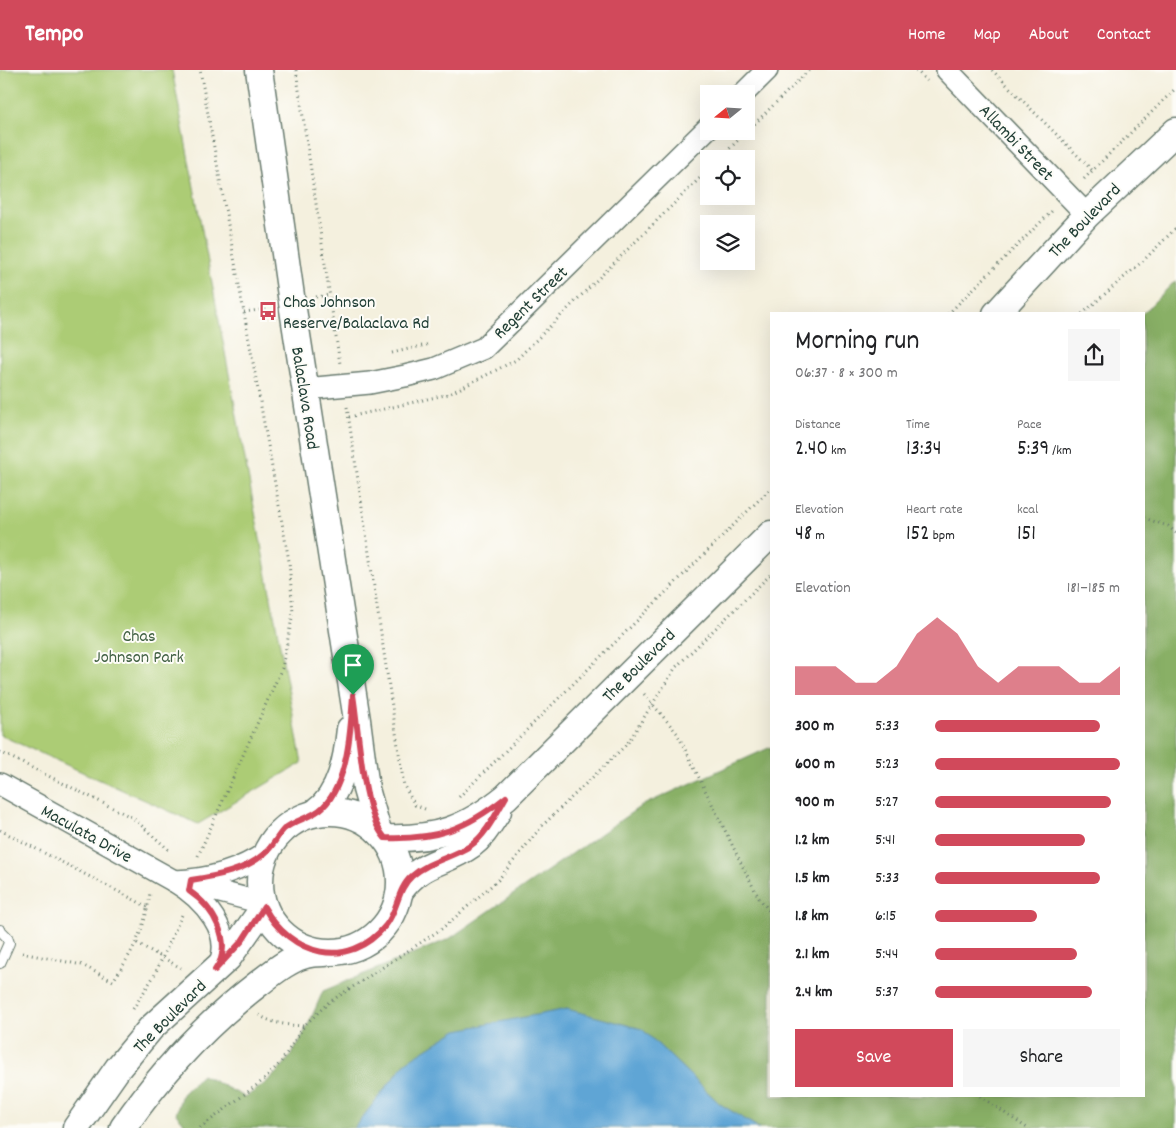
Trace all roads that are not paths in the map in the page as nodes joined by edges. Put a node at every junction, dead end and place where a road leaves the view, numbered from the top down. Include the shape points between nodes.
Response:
1 (259, 70) edge
2 (767, 70) edge
3 (947, 70) edge
4 (752, 85) edge
5 (1176, 131) edge
6 (700, 136) edge
7 (1087, 215) junction
8 (998, 312) edge
9 (305, 389) junction
10 (770, 535) edge
11 (353, 695) junction
12 (0, 784) edge
13 (506, 797) junction
14 (315, 813) junction
15 (382, 834) junction
16 (267, 852) junction
17 (178, 881) junction
18 (400, 891) junction
19 (264, 905) junction
20 (0, 930) edge
21 (328, 953) junction
22 (0, 963) edge
23 (215, 970) junction
24 (76, 1128) edge
25 (123, 1128) edge

1 - 9 street, Balaclava Road
2 - 4 street
3 - 7 street, Allambi Street
5 - 7 street, The Boulevard
6 - 9 street, Regent Street via 484,348 434,369 388,380 342,376
7 - 8 street, The Boulevard
9 - 11 street, Balaclava Road
10 - 13 street, The Boulevard
11 - 14 street, Balaclava Road via 348,746 340,778 332,797
11 - 15 street, Balaclava Road via 366,789
12 - 17 street, Maculata Drive
13 - 15 street, The Boulevard via 475,820 447,832 421,838
13 - 18 street, The Boulevard via 474,842 421,869
14 - 15 street via 349,814
14 - 16 street via 287,827
15 - 18 street via 398,863
16 - 17 street via 222,875
16 - 19 street via 260,876
17 - 19 street, Maculata Drive
17 - 23 street, Maculata Drive via 207,909 223,939 222,956
18 - 21 street via 393,913 380,932 351,950
19 - 21 street via 273,922 288,938 307,948
19 - 23 street, The Boulevard via 242,941
20 - 22 lane via 8,940 7,951
21 - 25 street, The Boulevard via 308,954 295,959 236,1001 171,1066
23 - 24 street, The Boulevard via 151,1028

